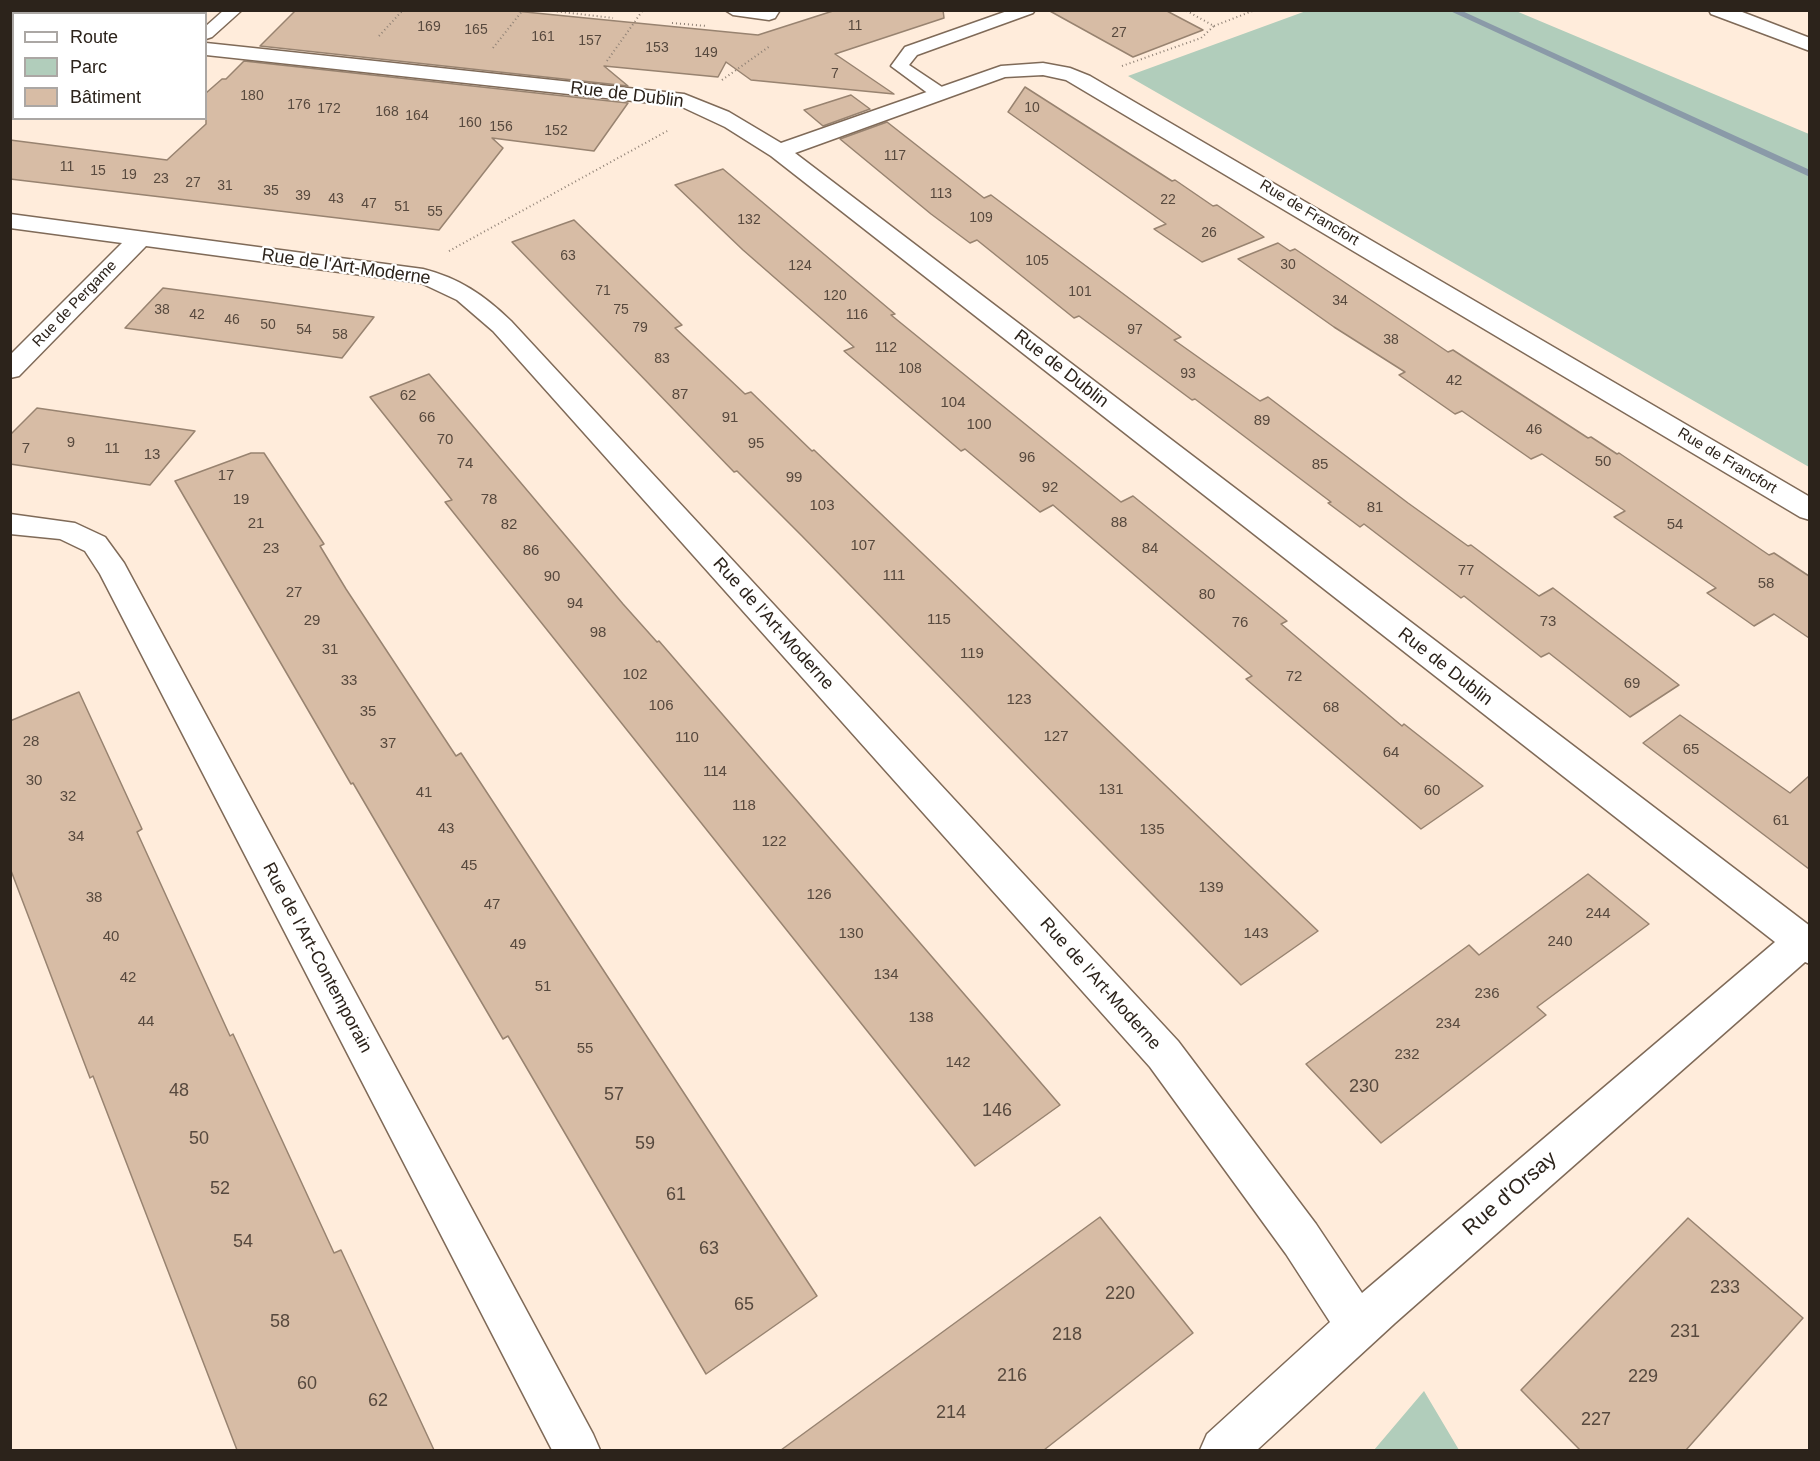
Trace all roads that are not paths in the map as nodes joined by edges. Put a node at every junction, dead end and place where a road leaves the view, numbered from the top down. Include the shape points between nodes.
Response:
1 (234, 10) edge
2 (733, 10) edge
3 (772, 10) edge
4 (1027, 10) edge
5 (1718, 10) edge
6 (207, 33) edge
7 (1809, 45) edge
8 (207, 49) edge
9 (939, 93) junction
10 (779, 151) junction
11 (10, 221) edge
12 (140, 239) junction
13 (10, 370) edge
14 (1809, 510) edge
15 (10, 524) edge
16 (1806, 945) edge
17 (1358, 1325) junction
18 (578, 1450) edge
19 (1223, 1450) edge

1 - 6 lane
2 - 3 lane via 769,15
4 - 9 lane via 910,51 899,66
5 - 7 street
8 - 10 street, Rue de Dublin via 684,100 709,108
9 - 10 street, Rue de Francfort
9 - 14 street, Rue de Francfort via 1024,68 1066,72 1083,80
10 - 16 street, Rue de Dublin
11 - 12 street, Rue de l'Art-Moderne
12 - 13 street, Rue de Pergame
12 - 17 street, Rue de l'Art-Moderne via 423,276 455,286 474,299 1164,1054 1301,1239
15 - 18 street, Rue de l'Art-Contemporain via 65,530 95,544 113,570
16 - 17 street, Rue d'Orsay
17 - 19 street, Rue d'Orsay

